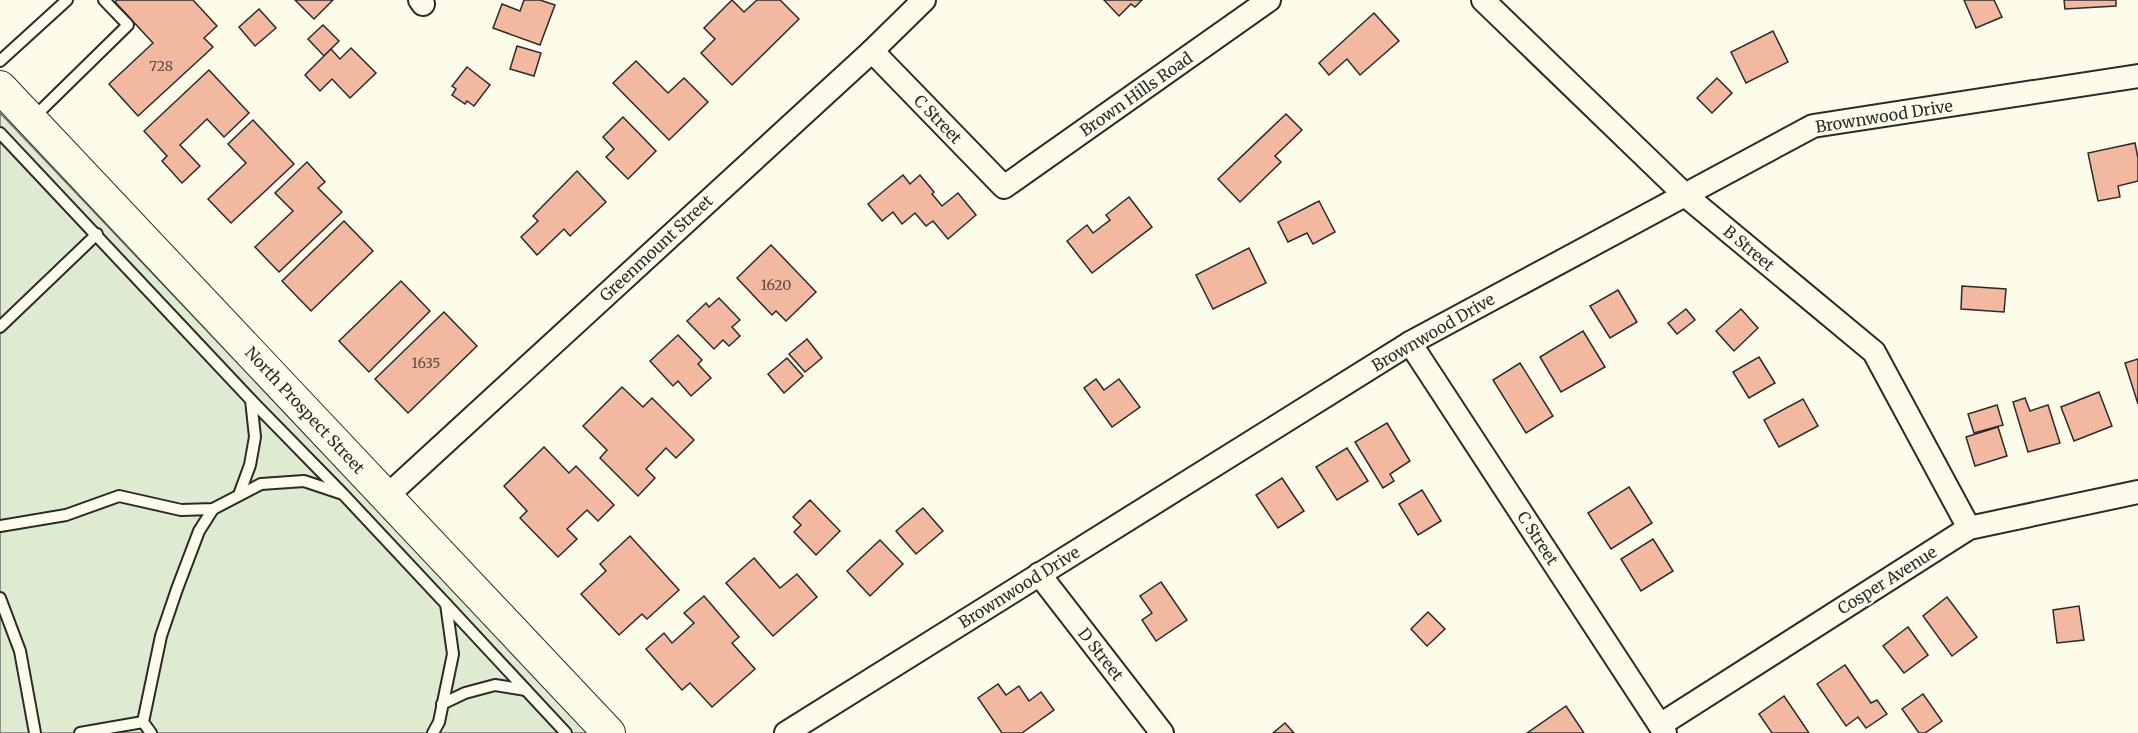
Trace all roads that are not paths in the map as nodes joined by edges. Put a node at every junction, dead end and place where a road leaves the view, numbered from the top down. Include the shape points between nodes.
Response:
1 (67, 0) edge
2 (104, 0) edge
3 (924, 0) edge
4 (1269, 0) edge
5 (1483, 0) edge
6 (872, 51) junction
7 (0, 61) edge
8 (2138, 76) edge
9 (0, 87) edge
10 (30, 120) junction
11 (0, 133) edge
12 (1004, 187) joint
13 (1685, 195) junction
14 (97, 234) junction
15 (0, 327) edge
16 (1410, 343) junction
17 (251, 400) junction
18 (2138, 492) edge
19 (343, 494) junction
20 (239, 495) junction
21 (387, 496) junction
22 (213, 509) junction
23 (0, 526) edge
24 (1969, 528) junction
25 (1039, 574) junction
26 (0, 598) edge
27 (446, 603) junction
28 (526, 690) junction
29 (442, 704) junction
30 (143, 722) junction
31 (1662, 729) edge
32 (36, 733) edge
33 (80, 733) edge
34 (151, 733) edge
35 (433, 733) edge
36 (566, 733) edge
37 (609, 733) edge
38 (786, 733) edge
39 (1162, 733) edge

1 - 7 lane
2 - 10 lane via 128,25
3 - 6 street, Greenmount Street
4 - 12 street, Brown Hills Road
5 - 13 street, B Street
6 - 12 street, C Street
6 - 21 street, Greenmount Street
8 - 13 street, Brownwood Drive via 1812,126
9 - 10 street, North Prospect Street
10 - 21 street, North Prospect Street
11 - 14 lane
13 - 16 street, Brownwood Drive
13 - 24 street, B Street via 1874,352
14 - 15 lane
14 - 17 lane
16 - 25 street, Brownwood Drive
16 - 31 street, C Street
17 - 19 lane
17 - 20 lane via 255,437
18 - 24 street, Cosper Avenue
19 - 20 lane via 304,481 261,484
19 - 27 lane
20 - 22 lane
21 - 37 street, North Prospect Street
22 - 23 lane via 181,510 119,496 66,515
22 - 30 lane via 198,531 161,636
24 - 31 street, Cosper Avenue
25 - 38 street, Brownwood Drive
25 - 39 street, D Street
26 - 32 lane via 20,651
27 - 28 lane
27 - 29 lane via 453,654
28 - 29 lane via 495,685
28 - 36 lane
29 - 35 lane
30 - 33 lane
30 - 34 lane

